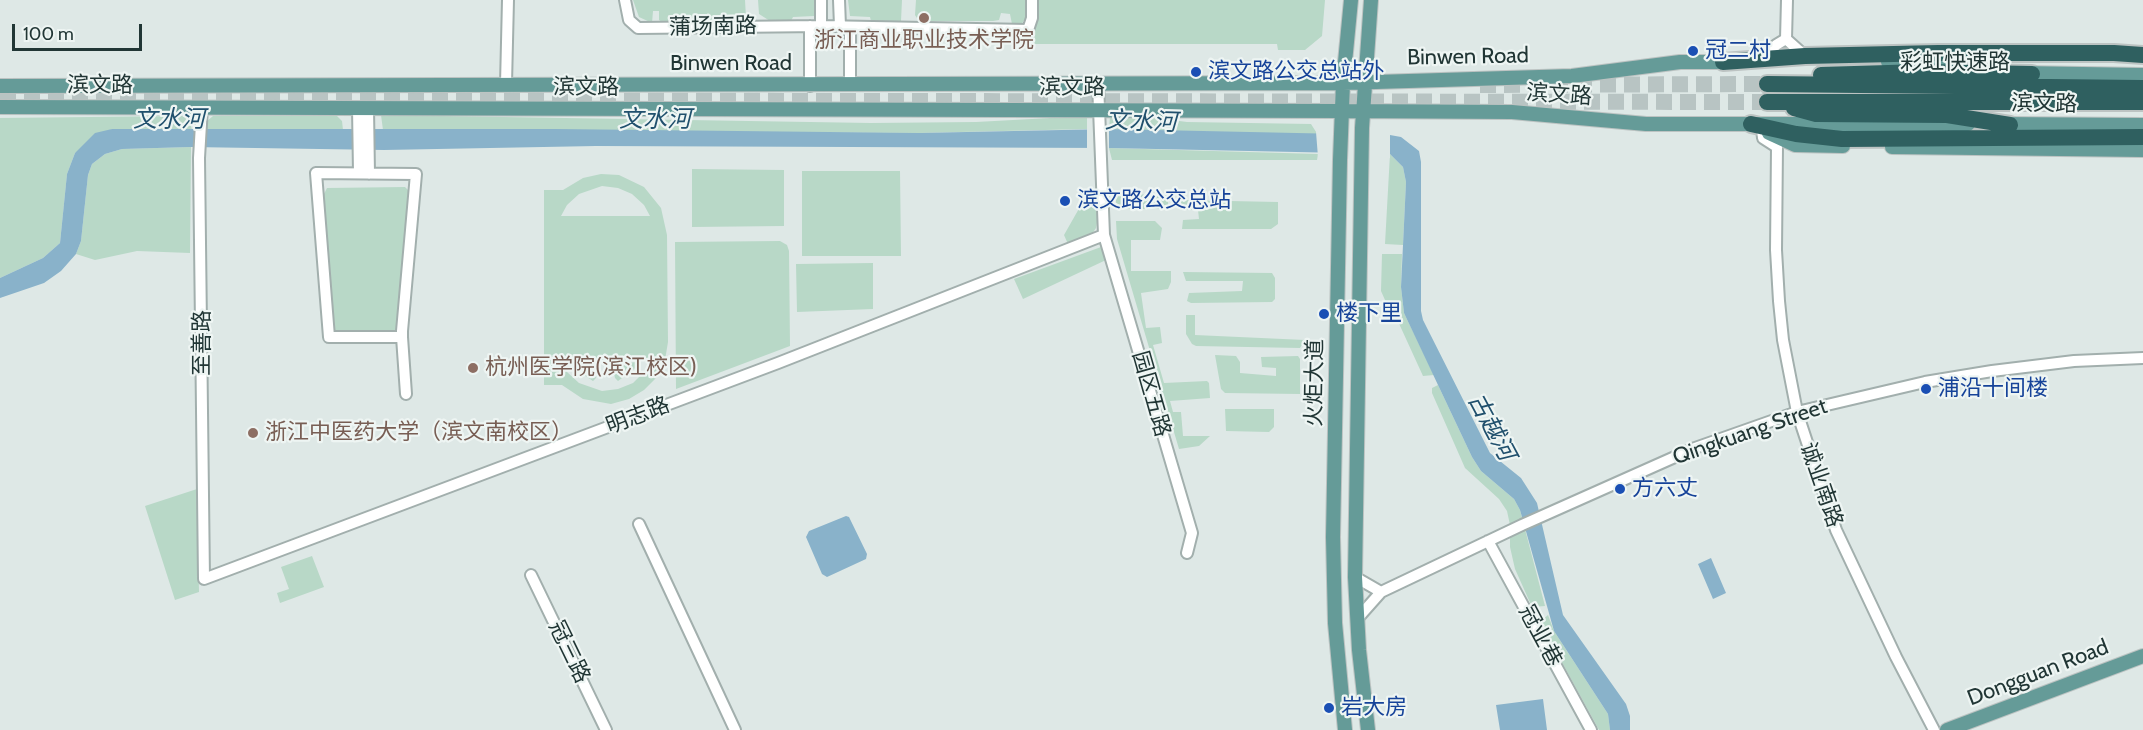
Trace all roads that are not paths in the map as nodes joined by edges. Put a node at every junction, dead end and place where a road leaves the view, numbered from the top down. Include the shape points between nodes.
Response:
1 (508, 0) edge
2 (625, 0) edge
3 (821, 0) edge
4 (839, 0) edge
5 (1032, 0) edge
6 (1352, 0) edge
7 (1371, 0) edge
8 (1787, 0) edge
9 (816, 26) junction
10 (845, 26) junction
11 (1786, 39) junction
12 (2143, 55) edge
13 (1805, 56) junction
14 (1767, 58) junction
15 (1723, 62) junction
16 (2032, 74) junction
17 (2143, 75) edge
18 (1366, 80) junction
19 (1098, 83) junction
20 (1343, 83) junction
21 (506, 84) junction
22 (850, 85) junction
23 (0, 86) edge
24 (810, 86) junction
25 (2143, 88) edge
26 (1939, 94) junction
27 (2143, 102) edge
28 (0, 107) edge
29 (1342, 111) junction
30 (1363, 112) junction
31 (201, 114) junction
32 (363, 114) junction
33 (1099, 115) junction
34 (2010, 124) junction
35 (1756, 126) junction
36 (2143, 126) edge
37 (2143, 137) edge
38 (1791, 143) junction
39 (1777, 147) junction
40 (2143, 150) edge
41 (364, 169) junction
42 (1104, 235) junction
43 (402, 337) junction
44 (2143, 358) edge
45 (406, 394) dead end
46 (1797, 412) junction
47 (1334, 498) junction
48 (1356, 499) junction
49 (639, 524) dead end
50 (1488, 541) junction
51 (1187, 553) dead end
52 (531, 574) dead end
53 (1355, 578) junction
54 (204, 579) joint
55 (1381, 592) junction
56 (1357, 619) junction
57 (2143, 656) edge
58 (606, 730) edge
59 (735, 730) edge
60 (1345, 730) edge
61 (1368, 730) edge
62 (1591, 730) edge
63 (1934, 730) edge
64 (1947, 730) edge

1 - 21 street
2 - 9 street, 蒲场南路 via 629,20 638,28
3 - 9 street
4 - 10 street
5 - 10 street, 蒲场南路 via 1028,30
6 - 20 main road, 火炬大道
7 - 18 main road, 火炬大道
8 - 11 street
9 - 10 street, 蒲场南路
9 - 24 street
10 - 22 street
11 - 13 street
11 - 14 street
12 - 13 highway via 2114,52
13 - 14 highway
14 - 15 highway
15 - 16 main road, Binwen Road via 1918,62
15 - 18 main road, Binwen Road via 1680,62 1572,76
16 - 17 main road, Binwen Road
16 - 26 highway, 彩虹快速路 via 1840,73 1767,84
18 - 20 main road, Binwen Road
18 - 30 main road, 火炬大道
19 - 20 main road, Binwen Road
19 - 22 main road, Binwen Road
19 - 33 street, 园区五路
20 - 29 main road, 火炬大道
21 - 23 main road, Binwen Road
21 - 24 main road, Binwen Road
22 - 24 main road, Binwen Road
25 - 26 highway, 彩虹快速路
26 - 27 highway, 彩虹快速路
26 - 34 highway, 彩虹快速路 via 1767,102 1816,114 1947,115
28 - 31 main road, 滨文路
29 - 30 main road, 滨文路
29 - 33 main road, 滨文路
29 - 47 main road, 火炬大道
30 - 35 main road, 滨文路 via 1512,112 1646,124
30 - 48 main road, 火炬大道
31 - 32 main road, 滨文路
31 - 54 street, 至善路
32 - 33 main road, 滨文路
32 - 41 street
33 - 42 street, 园区五路
34 - 35 main road, 滨文路
34 - 36 main road, 滨文路
35 - 37 highway via 1842,139
35 - 38 main road
35 - 39 street via 1763,138
38 - 39 street
38 - 40 main road
39 - 46 street, 诚业南路 via 1779,302
41 - 43 street via 416,174
41 - 43 street via 316,173 328,337
42 - 51 street, 园区五路 via 1192,532
42 - 54 street, 明志路
43 - 45 street
44 - 46 street, Qingkuang Street via 1992,371 1925,382
46 - 50 street, Qingkuang Street via 1695,448
46 - 63 street, 诚业南路 via 1836,530
47 - 48 main road via 1347,493
47 - 60 main road, 火炬大道 via 1335,623
48 - 53 main road, 火炬大道
49 - 59 street
50 - 55 street, Qingkuang Street
50 - 62 street, 冠业巷
52 - 58 street, 冠三路
53 - 55 street
53 - 56 main road, 火炬大道
55 - 56 street, Qingkuang Street
56 - 61 main road, 火炬大道
57 - 64 main road, Dongguan Road

